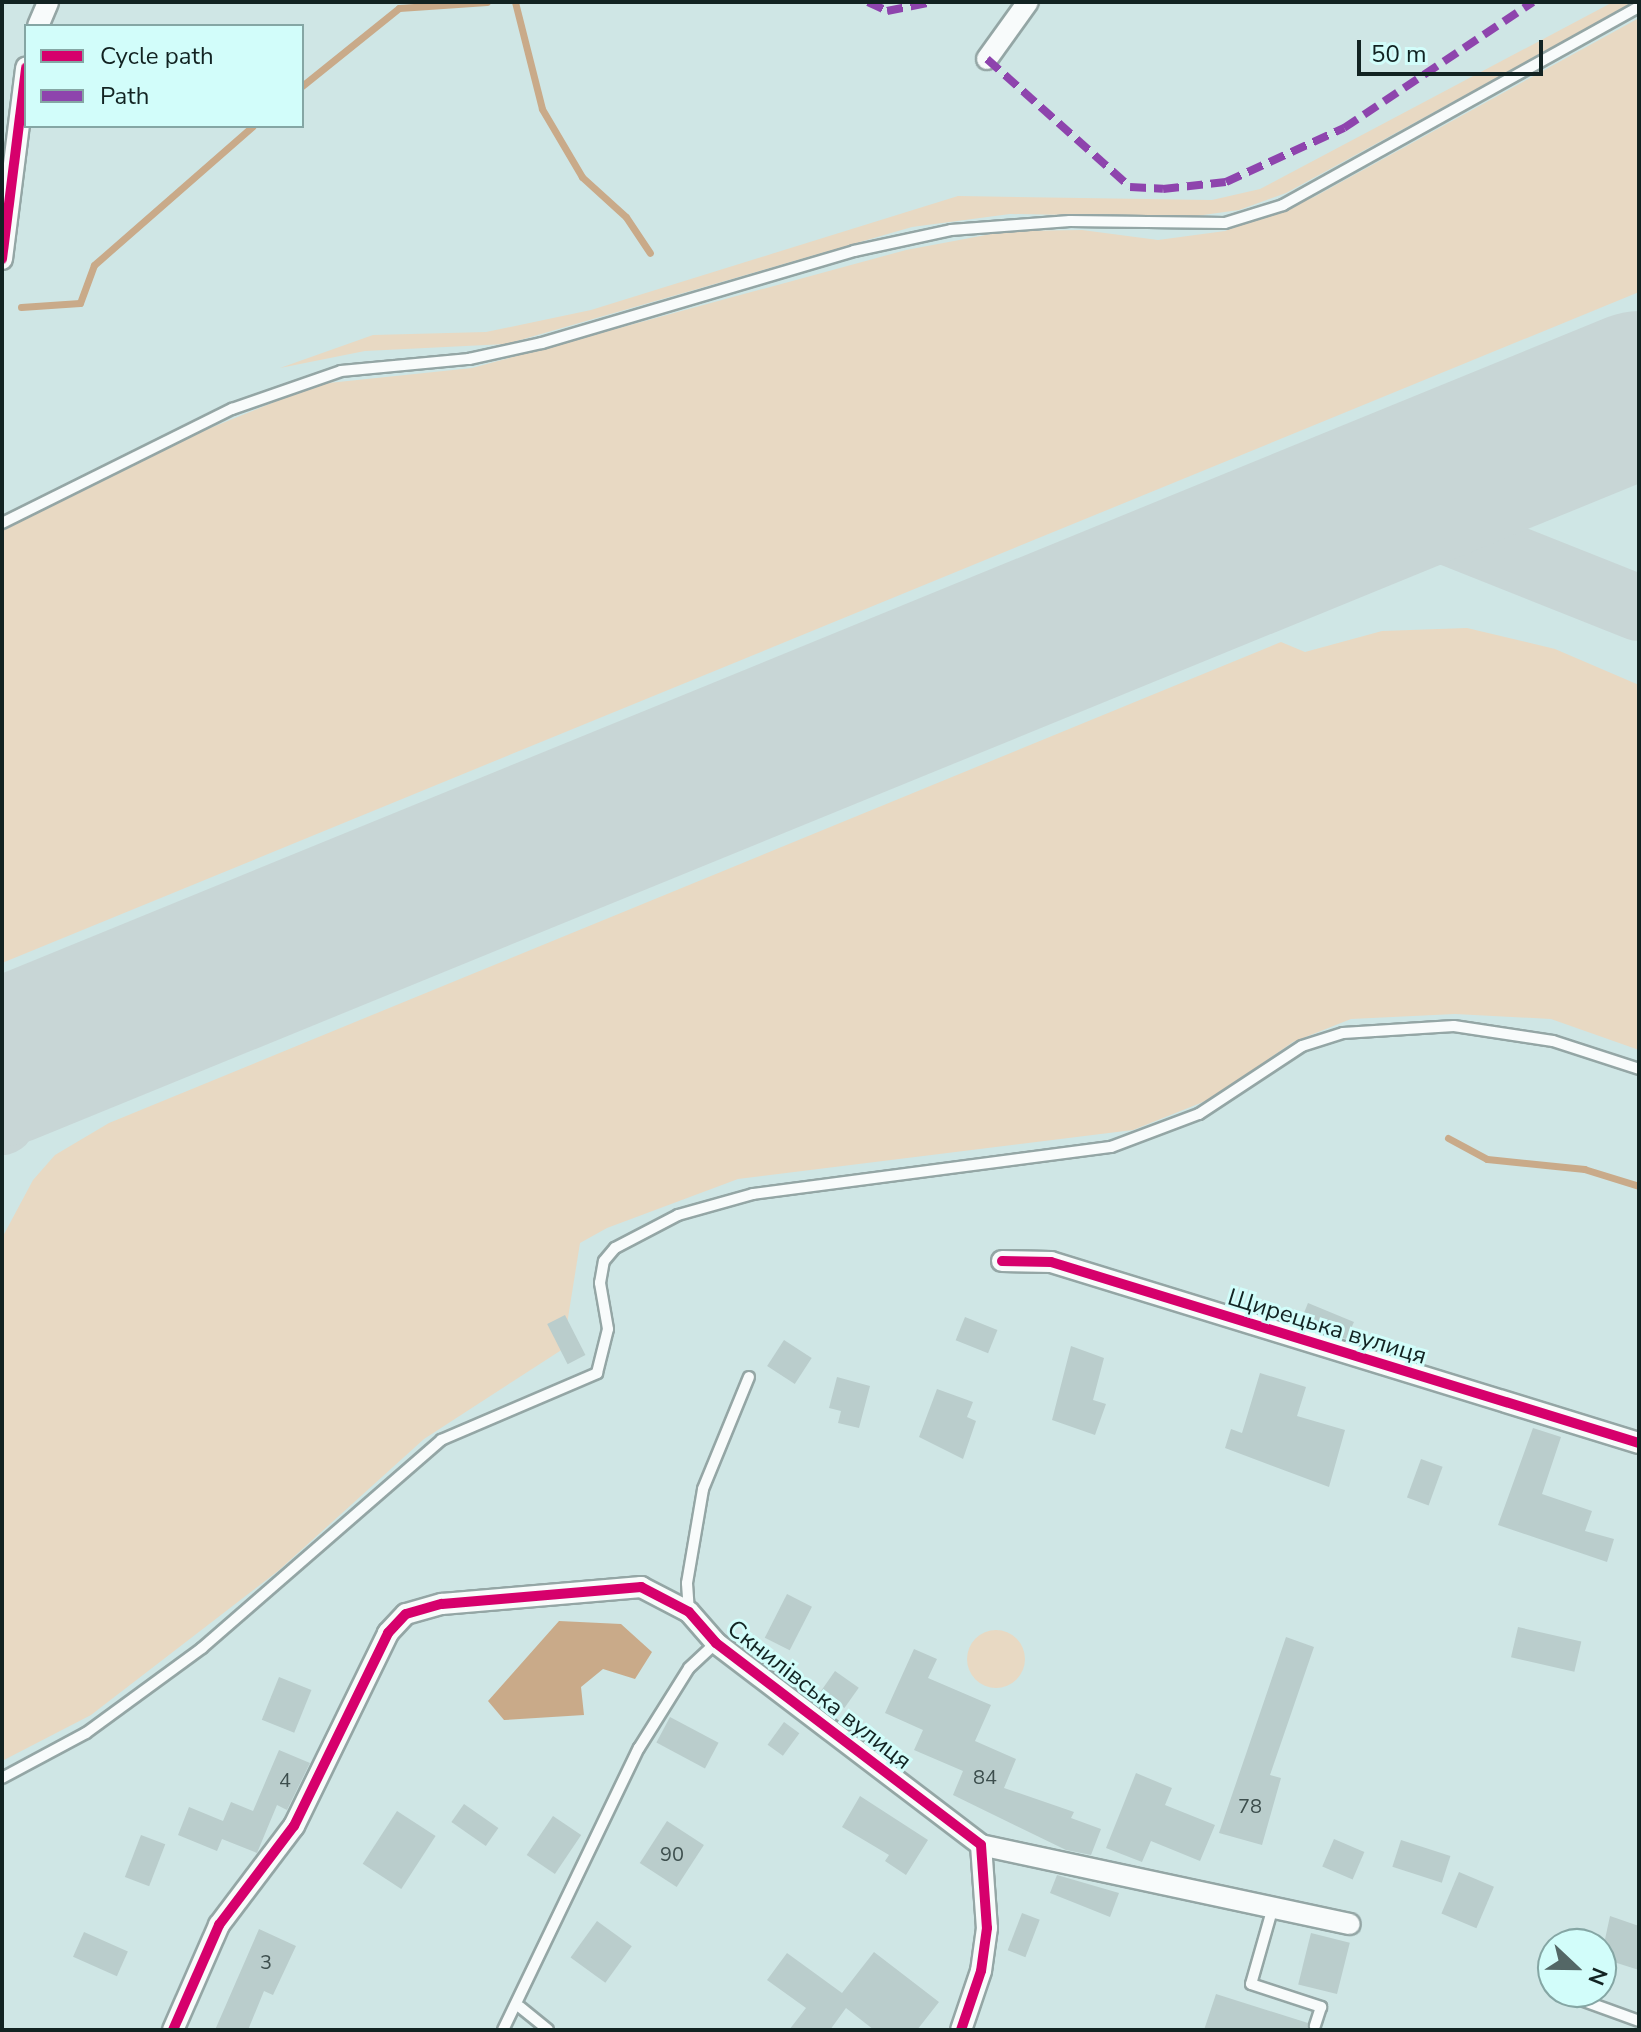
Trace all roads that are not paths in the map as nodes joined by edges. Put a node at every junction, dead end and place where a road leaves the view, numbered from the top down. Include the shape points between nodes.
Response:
1 (48, 2) edge
2 (1028, 2) edge
3 (1639, 7) edge
4 (39, 24) edge
5 (987, 59) dead end
6 (24, 83) edge
7 (3, 236) edge
8 (2, 259) edge
9 (2, 523) edge
10 (1639, 1069) edge
11 (1002, 1261) dead end
12 (749, 1377) dead end
13 (1639, 1443) edge
14 (689, 1612) junction
15 (716, 1643) junction
16 (2, 1778) edge
17 (981, 1845) junction
18 (1273, 1907) junction
19 (1350, 1924) dead end
20 (520, 2007) junction
21 (1603, 2008) edge
22 (1639, 2021) edge
23 (1315, 2026) dead end
24 (173, 2030) edge
25 (503, 2030) edge
26 (548, 2030) edge
27 (961, 2030) edge

1 - 4 street
2 - 5 street
3 - 9 lane via 1283,205 1225,223 1070,221 951,230 854,251 542,343 469,359 341,371 232,409
6 - 7 street
7 - 8 street
10 - 16 lane via 1553,1041 1454,1026 1343,1033 1302,1046 1199,1114 1111,1147 753,1194 678,1215 615,1248 604,1261 600,1283 608,1329 597,1373 441,1440 202,1648 86,1733
11 - 13 street, Щирецька вулиця via 1051,1262
12 - 14 lane via 703,1489 687,1583
14 - 15 street, Скнилівська вулиця
14 - 24 street, Скнилівська вулиця via 641,1587 442,1604 406,1614 388,1633 294,1826 219,1925
15 - 17 street, Скнилівська вулиця
15 - 20 lane via 679,1681 639,1748
17 - 18 street, Скнилівська вулиця
17 - 27 street via 987,1928 981,1971
18 - 19 street, Скнилівська вулиця
18 - 23 lane via 1251,1984 1321,2007
20 - 25 lane
20 - 26 lane
21 - 22 lane

